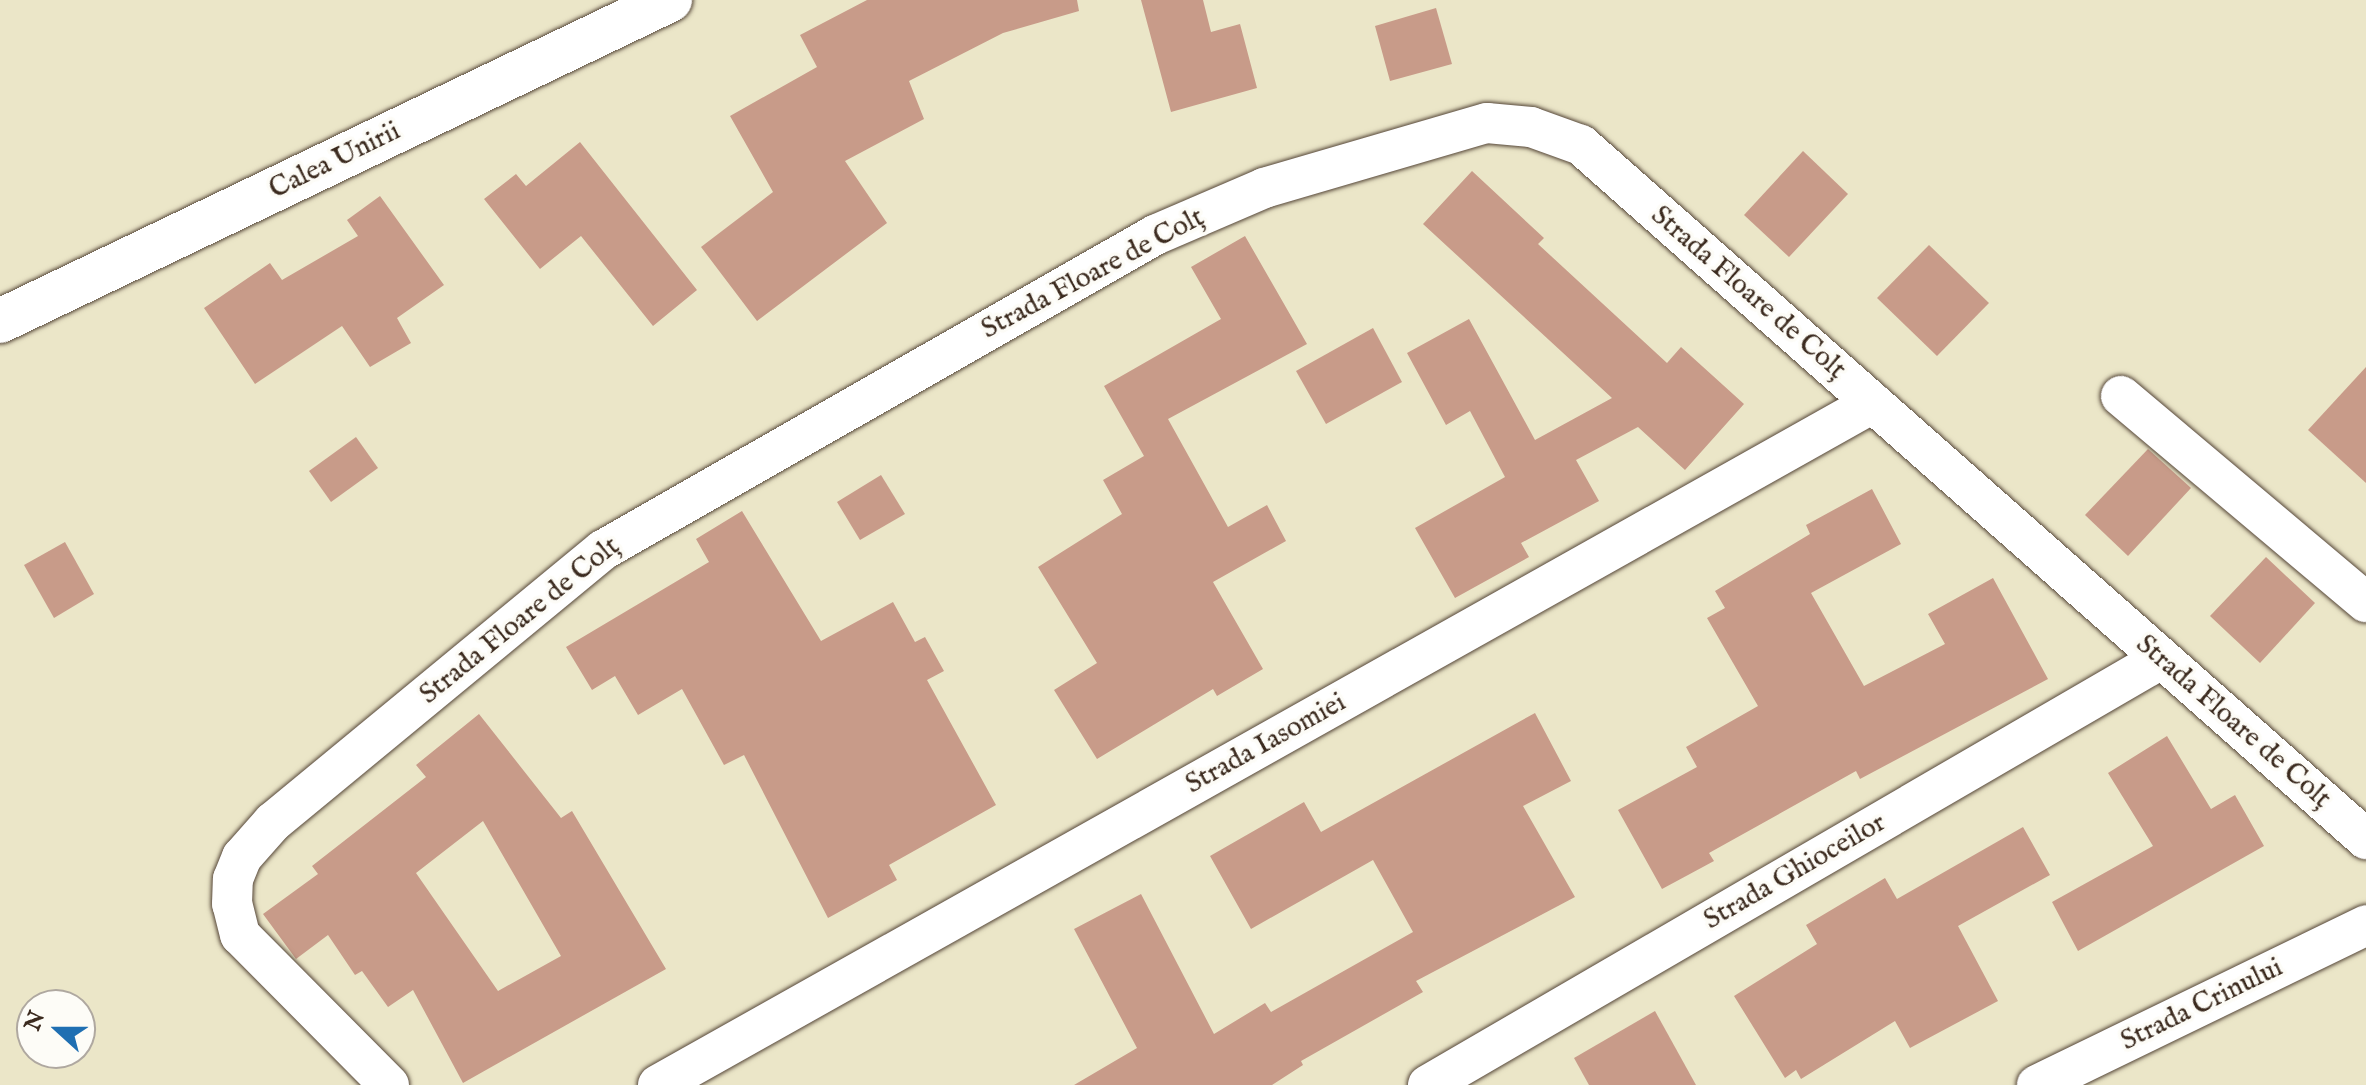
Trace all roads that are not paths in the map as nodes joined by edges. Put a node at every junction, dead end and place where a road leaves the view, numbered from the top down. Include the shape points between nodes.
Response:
1 (670, 0) edge
2 (0, 321) edge
3 (2121, 396) dead end
4 (1873, 403) junction
5 (2366, 602) edge
6 (2161, 659) junction
7 (2366, 839) edge
8 (2366, 925) edge
9 (389, 1085) edge
10 (658, 1085) edge
11 (1428, 1085) edge
12 (2037, 1085) edge

1 - 2 main road, Calea Unirii
3 - 5 street
4 - 6 street, Strada Floare de Colț
4 - 9 street, Strada Floare de Colț via 1581,145 1531,127 1472,127 1264,188 1155,235 603,550 273,822 242,857 233,879 232,904 240,935
4 - 10 street, Strada Iasomiei
6 - 7 street, Strada Floare de Colț
6 - 11 street, Strada Ghioceilor
8 - 12 street, Strada Crinului

